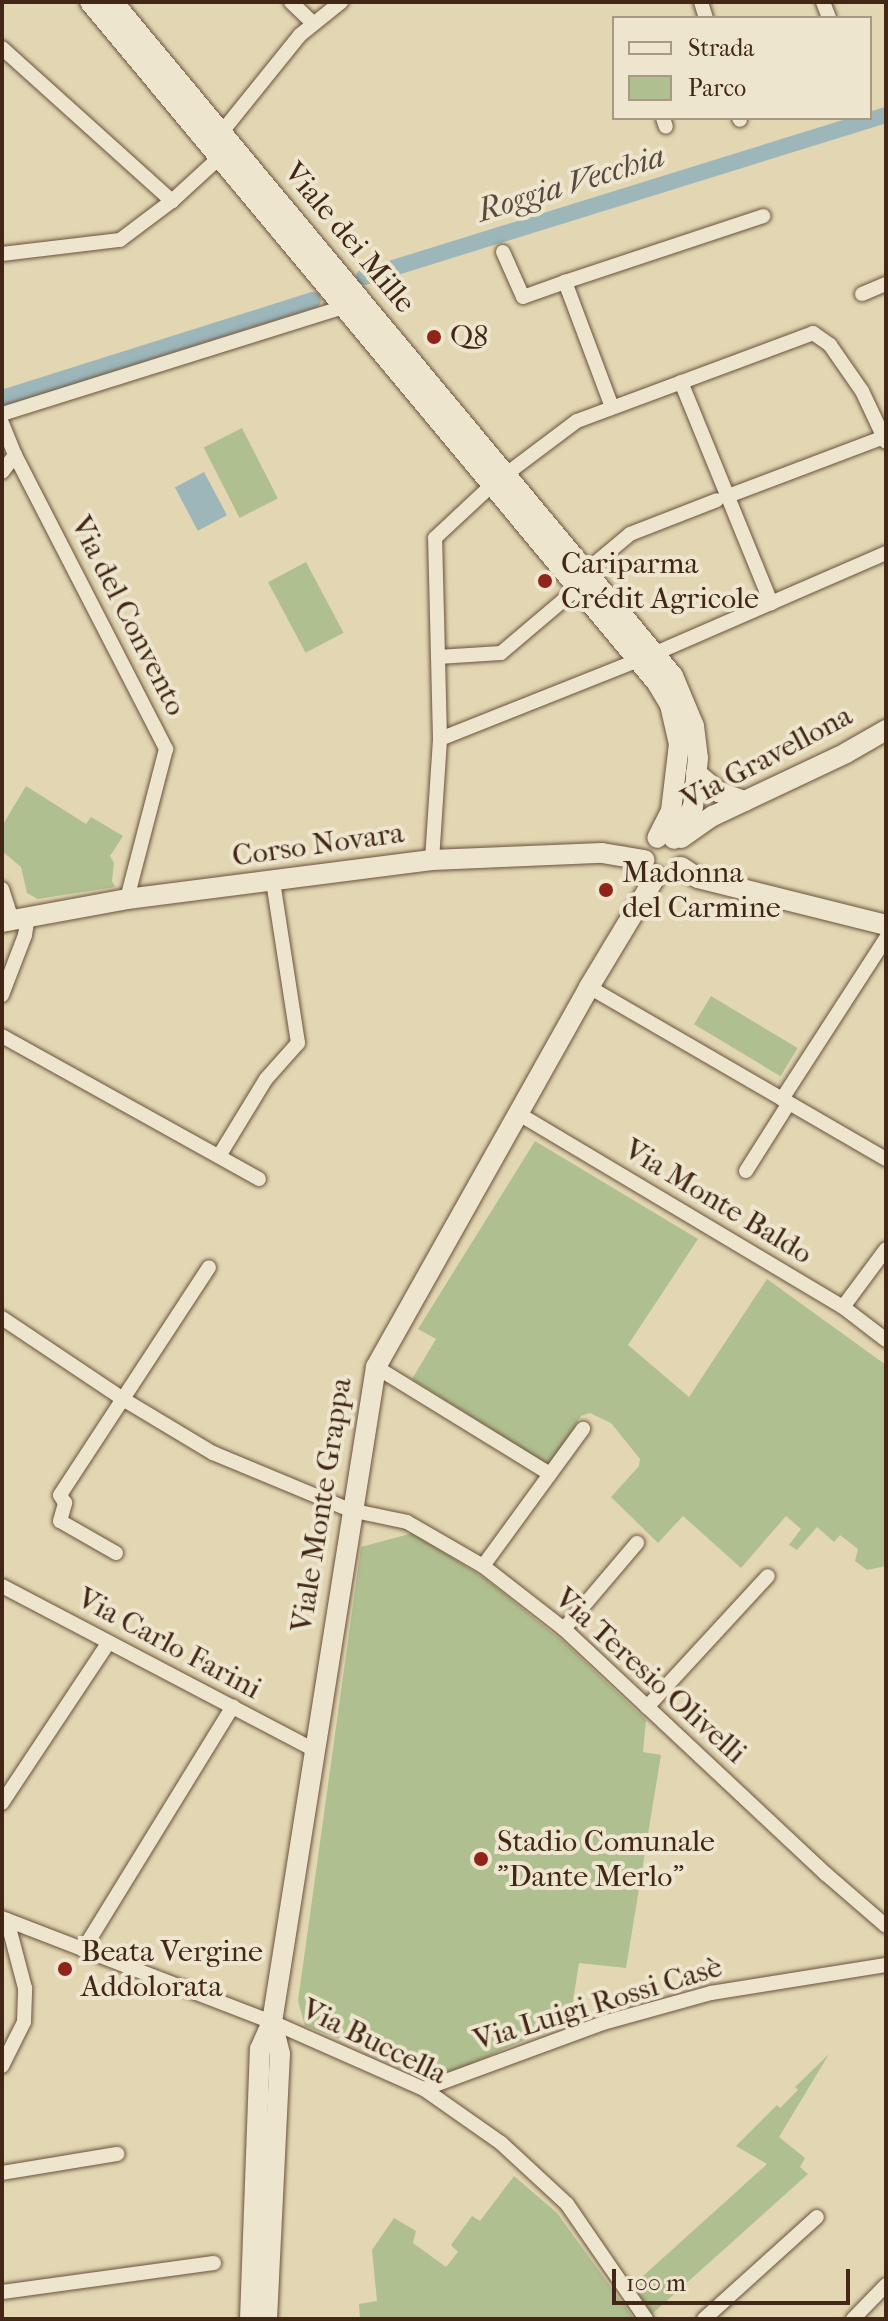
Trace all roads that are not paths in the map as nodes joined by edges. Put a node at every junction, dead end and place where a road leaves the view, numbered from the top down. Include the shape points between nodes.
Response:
1 (90, 2) edge
2 (113, 2) edge
3 (291, 2) edge
4 (341, 2) edge
5 (312, 22) junction
6 (2, 48) edge
7 (221, 133) junction
8 (219, 158) junction
9 (172, 201) junction
10 (763, 216) dead end
11 (503, 252) dead end
12 (2, 254) edge
13 (565, 282) junction
14 (886, 284) edge
15 (345, 294) junction
16 (862, 294) dead end
17 (681, 382) junction
18 (612, 407) junction
19 (2, 414) edge
20 (2, 423) edge
21 (885, 439) edge
22 (15, 455) junction
23 (2, 472) edge
24 (500, 479) junction
25 (723, 498) junction
26 (886, 553) edge
27 (584, 578) junction
28 (771, 603) junction
29 (648, 656) junction
30 (438, 657) junction
31 (886, 730) edge
32 (440, 739) junction
33 (696, 773) junction
34 (744, 801) junction
35 (670, 840) junction
36 (432, 860) junction
37 (681, 867) junction
38 (650, 868) junction
39 (273, 882) junction
40 (2, 889) edge
41 (127, 899) junction
42 (14, 919) edge
43 (886, 925) edge
44 (886, 938) edge
45 (589, 987) junction
46 (2, 995) edge
47 (2, 1036) edge
48 (786, 1101) junction
49 (519, 1114) junction
50 (219, 1156) junction
51 (886, 1159) edge
52 (746, 1171) dead end
53 (259, 1179) dead end
54 (886, 1249) edge
55 (209, 1267) dead end
56 (843, 1307) junction
57 (2, 1318) edge
58 (886, 1340) edge
59 (376, 1367) junction
60 (123, 1399) junction
61 (583, 1429) dead end
62 (550, 1474) junction
63 (350, 1510) junction
64 (637, 1543) dead end
65 (116, 1553) dead end
66 (483, 1566) junction
67 (768, 1576) dead end
68 (2, 1586) edge
69 (564, 1629) junction
70 (109, 1642) junction
71 (233, 1706) junction
72 (647, 1707) junction
73 (313, 1749) junction
74 (2, 1803) edge
75 (4, 1919) edge
76 (886, 1926) edge
77 (83, 1950) junction
78 (886, 1965) edge
79 (272, 2022) junction
80 (2, 2066) edge
81 (424, 2089) junction
82 (117, 2154) dead end
83 (2, 2173) edge
84 (817, 2217) dead end
85 (214, 2263) dead end
86 (886, 2285) edge
87 (2, 2292) edge
88 (250, 2319) edge
89 (267, 2319) edge
90 (646, 2319) edge
91 (704, 2319) edge
92 (853, 2319) edge

1 - 8 street, Viale dei Mille
2 - 7 street, Viale dei Mille
3 - 5 street
4 - 5 street
5 - 7 street
6 - 9 street
7 - 8 street
7 - 15 street, Viale dei Mille
8 - 9 street
8 - 15 street, Viale dei Mille
9 - 12 street via 120,240
10 - 13 street
11 - 13 street via 523,297
13 - 18 street
14 - 16 street
15 - 19 street
15 - 24 street, Viale dei Mille
17 - 18 street
17 - 21 street via 813,333 830,345 862,391
17 - 25 street
18 - 24 street via 577,421
20 - 22 street, Via del Convento
21 - 25 street
22 - 23 street
22 - 41 street, Via del Convento via 166,749
24 - 27 street, Viale dei Mille
24 - 30 street via 435,538
25 - 27 street via 630,534
25 - 28 street
26 - 28 street
27 - 29 street, Viale dei Mille
27 - 30 street via 501,653
28 - 29 street
29 - 32 street
29 - 33 street, Viale dei Mille via 686,703 694,726
29 - 35 street, Viale dei Mille via 670,705 679,744
30 - 32 street
31 - 34 street, Via Gravellona
32 - 36 street
33 - 34 street via 719,792
33 - 35 street, Viale dei Mille via 693,807
34 - 35 street, Via Gravellona
35 - 37 street via 683,851
35 - 38 street via 646,846
36 - 38 street, Corso Novara via 602,853
36 - 39 street, Corso Novara
37 - 38 street via 670,876
37 - 43 street via 698,878
38 - 45 street, Viale Monte Grappa
39 - 41 street, Corso Novara
39 - 50 street via 298,1043 266,1079
40 - 42 street
41 - 42 street, Corso Novara
42 - 46 street via 25,935
44 - 48 street
45 - 48 street
45 - 49 street, Viale Monte Grappa
47 - 50 street
48 - 51 street
48 - 52 street
49 - 56 street, Via Monte Baldo
49 - 59 street, Viale Monte Grappa
50 - 53 street
54 - 56 street
55 - 60 street
56 - 58 street, Via Monte Baldo
57 - 60 street, Via Teresio Olivelli
59 - 62 street
59 - 63 street, Viale Monte Grappa
60 - 63 street, Via Teresio Olivelli via 213,1453
60 - 65 street via 60,1495 65,1503 60,1521
61 - 62 street
62 - 66 street
63 - 66 street, Via Teresio Olivelli via 407,1522
63 - 73 street, Viale Monte Grappa
64 - 69 street
66 - 69 street, Via Teresio Olivelli
67 - 72 street
68 - 70 street, Via Carlo Farini
69 - 72 street, Via Teresio Olivelli
70 - 71 street, Via Carlo Farini
70 - 74 street
71 - 73 street, Via Carlo Farini
71 - 77 street
72 - 76 street, Via Teresio Olivelli
73 - 79 street, Viale Monte Grappa
75 - 77 street, Via Buccella
75 - 80 street via 25,1988 24,2022
77 - 79 street, Via Buccella
78 - 81 street, Via Luigi Rossi Casè via 719,1991 603,2023
79 - 81 street, Via Buccella
79 - 88 street, Viale Monte Grappa via 260,2049
79 - 89 street, Viale Monte Grappa via 280,2054
81 - 90 street, Via Buccella via 501,2143 567,2204
82 - 83 street
84 - 91 street
85 - 87 street
86 - 92 street

